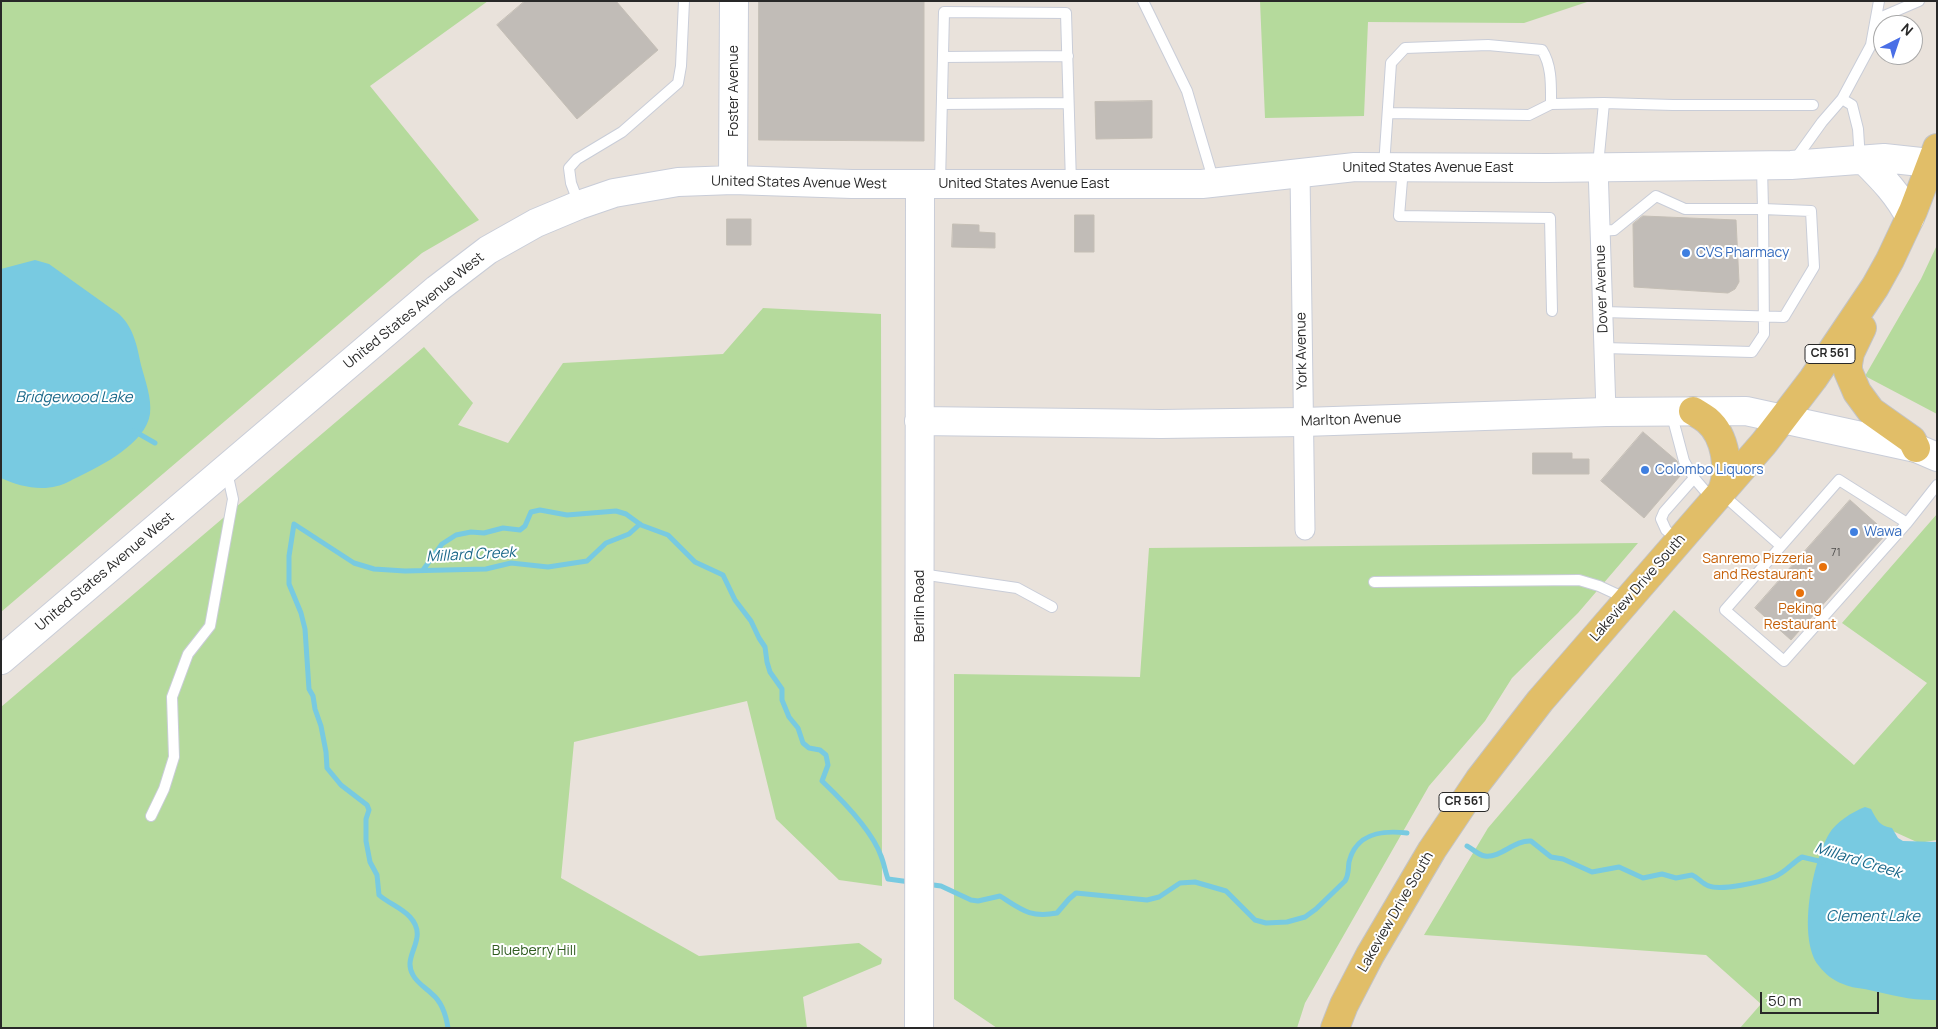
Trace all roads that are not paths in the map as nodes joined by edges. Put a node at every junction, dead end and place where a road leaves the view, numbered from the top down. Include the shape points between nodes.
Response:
1 (684, 1) edge
2 (734, 1) edge
3 (1142, 1) edge
4 (1879, 1) edge
5 (1920, 1) edge
6 (1877, 15) edge
7 (1885, 15) edge
8 (1873, 36) edge
9 (1068, 56) junction
10 (943, 57) junction
11 (1842, 99) junction
12 (1068, 103) junction
13 (1604, 103) junction
14 (942, 104) junction
15 (1551, 104) junction
16 (1813, 105) dead end
17 (1388, 112) junction
18 (1935, 158) edge
19 (1862, 160) junction
20 (1762, 165) junction
21 (1791, 165) junction
22 (1598, 166) junction
23 (1394, 167) junction
24 (1300, 173) junction
25 (733, 180) junction
26 (1214, 182) junction
27 (930, 184) junction
28 (1071, 184) junction
29 (579, 205) junction
30 (1762, 209) junction
31 (1910, 218) junction
32 (1600, 231) junction
33 (1875, 287) junction
34 (1552, 311) dead end
35 (1603, 312) junction
36 (1764, 317) junction
37 (1604, 348) junction
38 (1682, 411) junction
39 (1606, 412) junction
40 (1782, 419) junction
41 (919, 421) junction
42 (1303, 422) junction
43 (1926, 452) edge
44 (226, 468) junction
45 (1694, 478) junction
46 (1937, 485) edge
47 (1717, 497) junction
48 (1907, 523) junction
49 (1305, 530) dead end
50 (1679, 541) junction
51 (1781, 546) junction
52 (920, 574) junction
53 (1374, 582) dead end
54 (1628, 600) junction
55 (1052, 607) dead end
56 (1, 660) edge
57 (151, 816) dead end
58 (919, 1028) edge
59 (1335, 1028) edge

1 - 29 lane via 678,83 622,132 577,159 569,168
2 - 25 street, Foster Avenue
3 - 26 lane via 1187,91
4 - 6 lane
5 - 7 lane
8 - 11 lane
9 - 10 lane
9 - 10 lane via 1066,13 944,12
9 - 12 lane
10 - 14 lane
11 - 19 lane via 1852,105
11 - 21 lane
12 - 14 lane
12 - 28 lane
13 - 15 lane
13 - 16 lane
13 - 22 lane
14 - 27 lane
15 - 17 lane via 1529,115
15 - 17 lane via 1551,81 1542,50 1488,45 1405,48 1391,64
17 - 23 lane
18 - 19 street, United States Avenue East
18 - 31 main road, Lakeview Drive South / CR 561
19 - 21 street, United States Avenue East
19 - 31 street via 1887,183
20 - 21 street, United States Avenue East
20 - 22 street, United States Avenue East
20 - 30 lane
22 - 23 street, United States Avenue East
22 - 32 street, Dover Avenue
23 - 24 street, United States Avenue East
23 - 34 lane via 1399,216 1550,218
24 - 26 street, United States Avenue East
24 - 42 street, York Avenue
25 - 27 street, United States Avenue West
25 - 29 street, United States Avenue West via 678,182 614,194
26 - 28 street, United States Avenue East
27 - 28 street, United States Avenue East
27 - 41 street, Berlin Road
29 - 44 street, United States Avenue West via 536,223 488,250 437,289
30 - 32 lane via 1685,209 1656,196 1614,230
30 - 36 lane
30 - 36 lane via 1811,211 1814,267 1784,317
31 - 33 main road, Lakeview Drive South / CR 561
32 - 35 street, Dover Avenue
33 - 40 main road, Lakeview Drive South / CR 561
33 - 43 main road via 1870,312 1850,353 1848,371 1856,392 1872,411
35 - 36 lane
35 - 37 street, Dover Avenue
36 - 37 lane via 1764,334 1752,352
37 - 39 street, Dover Avenue
38 - 39 street, Marlton Avenue
38 - 40 street, Marlton Avenue via 1746,411
38 - 45 lane via 1684,460
38 - 47 main road via 1708,421 1720,436 1726,463 1725,484
39 - 42 street, Marlton Avenue
40 - 43 street, Marlton Avenue
40 - 47 main road, Lakeview Drive South / CR 561
41 - 42 street, Marlton Avenue
41 - 52 street, Berlin Road
42 - 49 street, York Avenue
44 - 56 street, United States Avenue West
44 - 57 lane via 233,499 210,626 188,654 172,697 174,758
45 - 47 lane
45 - 50 lane via 1661,519 1666,530
46 - 48 lane
47 - 50 main road, Lakeview Drive South / CR 561
47 - 51 lane
48 - 51 lane via 1839,480
48 - 51 lane via 1784,661 1725,610
50 - 54 main road, Lakeview Drive South / CR 561
52 - 55 lane via 1017,588
52 - 58 street, Berlin Road
53 - 54 lane via 1578,580
54 - 59 main road, Lakeview Drive South / CR 561 via 1540,701 1479,780 1432,850 1370,955

